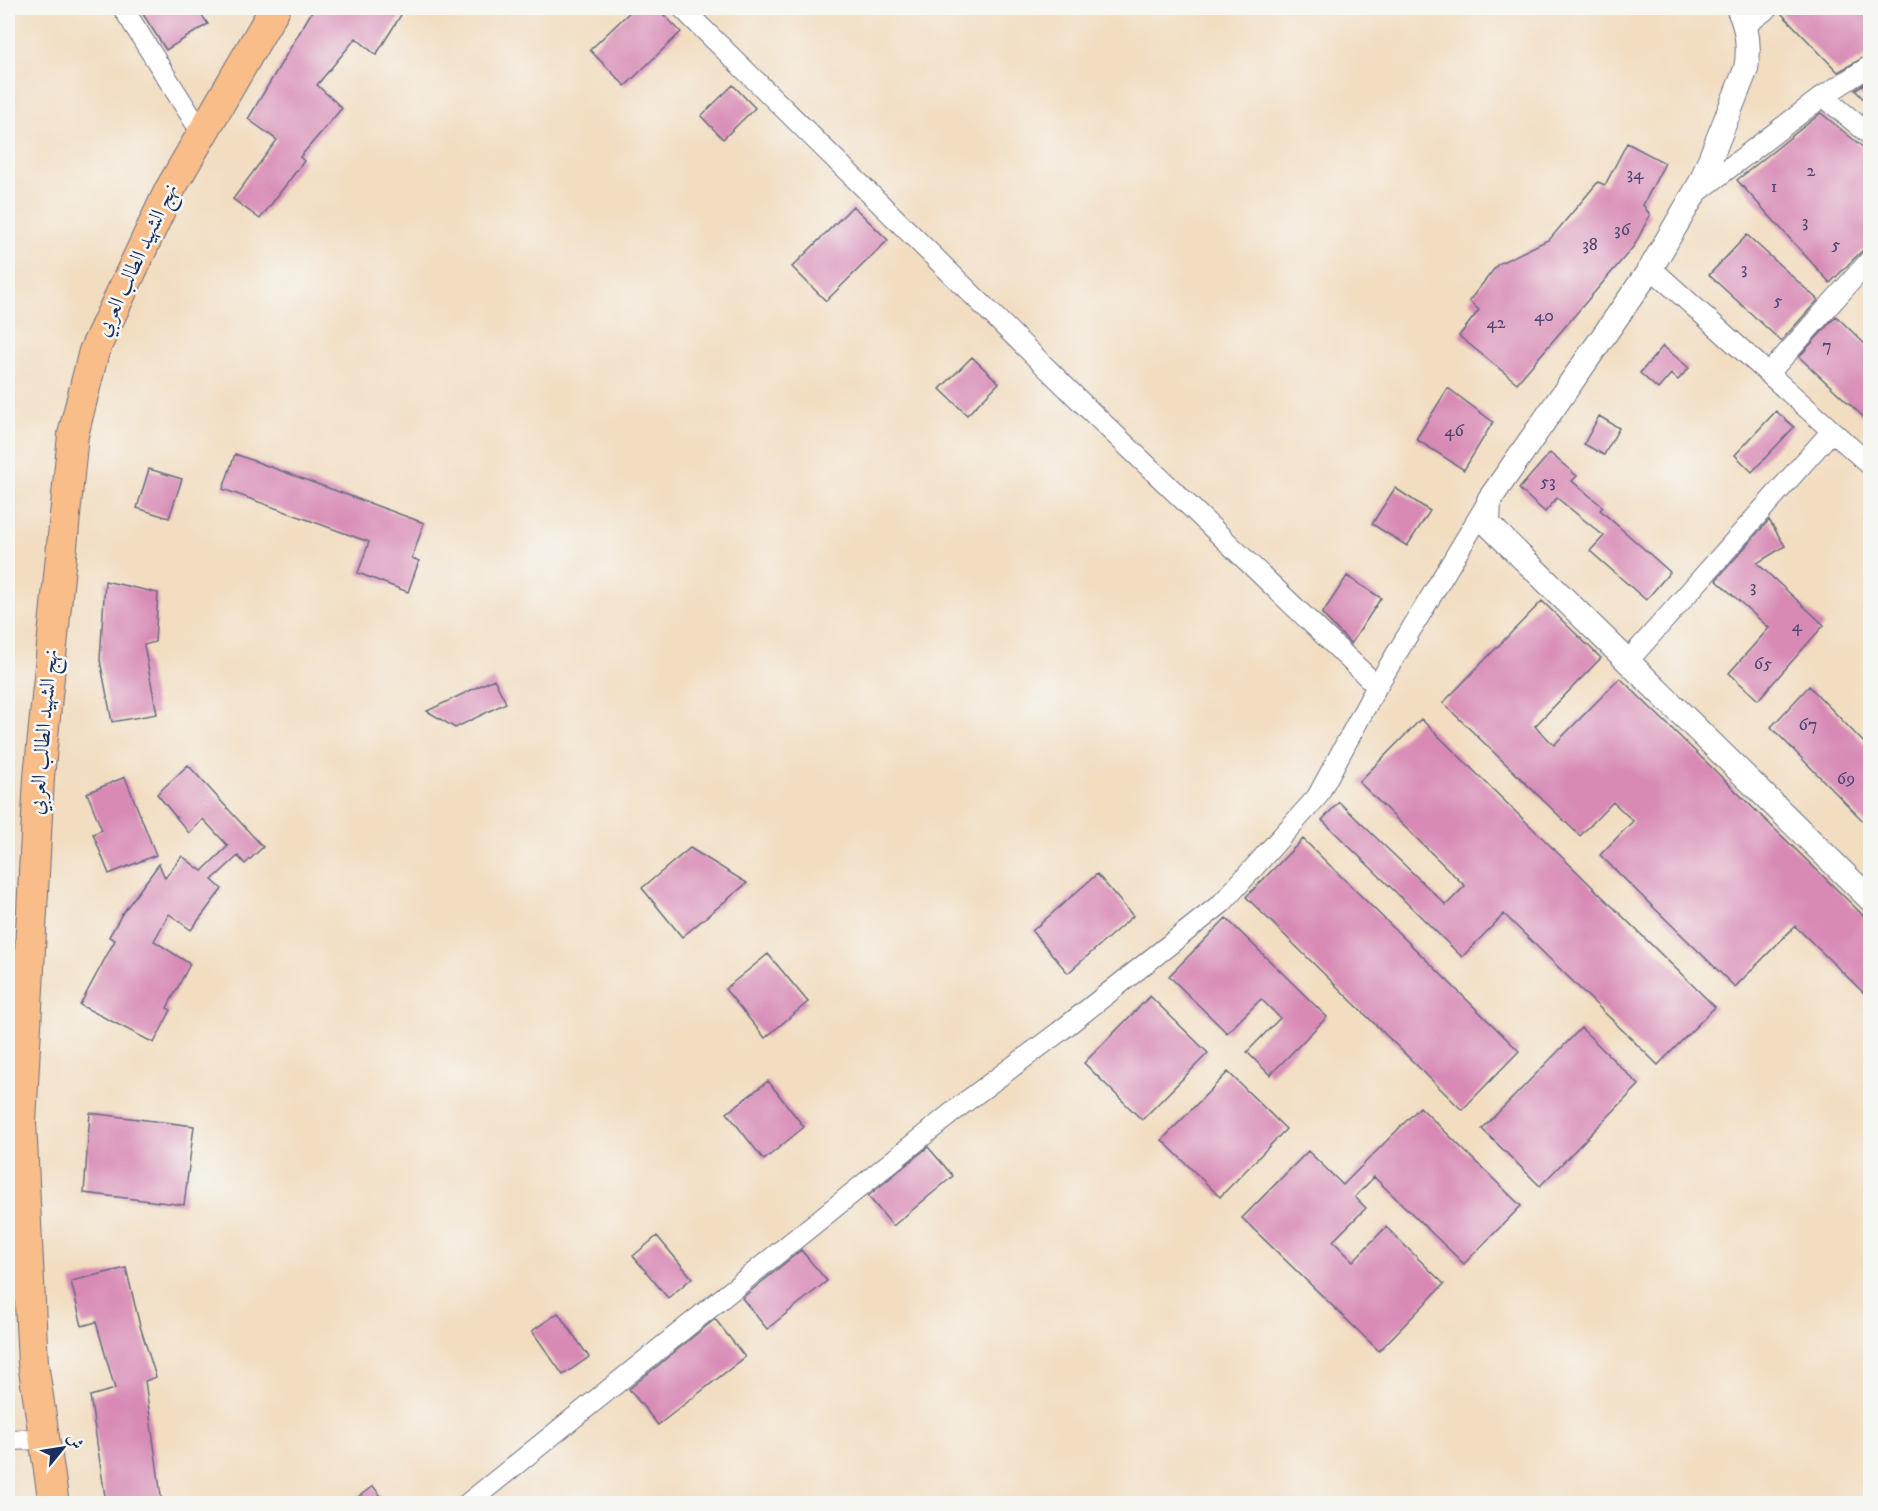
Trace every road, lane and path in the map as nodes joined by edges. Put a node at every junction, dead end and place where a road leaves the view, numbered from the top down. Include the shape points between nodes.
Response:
1 (123, 8) edge
2 (275, 8) edge
3 (682, 8) edge
4 (1768, 8) edge
5 (1742, 16) edge
6 (1870, 66) edge
7 (1823, 96) junction
8 (201, 132) junction
9 (1870, 135) edge
10 (1694, 195) junction
11 (1870, 260) edge
12 (1651, 268) junction
13 (1770, 372) junction
14 (1831, 432) junction
15 (1870, 465) edge
16 (1489, 500) junction
17 (1628, 661) junction
18 (1377, 686) junction
19 (1870, 899) edge
20 (44, 1439) junction
21 (8, 1440) edge
22 (54, 1503) edge
23 (467, 1503) edge

1 - 8 street
2 - 8 main road, نهج الشهيد الطالب العربي
3 - 18 street via 1078,399
4 - 5 street
5 - 10 street via 1749,51 1746,69
6 - 7 street
7 - 9 street
7 - 10 street
8 - 20 main road, نهج الشهيد الطالب العربي via 94,351 73,435 65,500 39,777 21,1122 33,1363
10 - 12 street
11 - 13 street
12 - 13 street
12 - 16 street
13 - 14 street
14 - 15 street
14 - 17 street
16 - 17 street via 1488,524
16 - 18 street
17 - 19 street
18 - 23 street via 1317,797 1222,903 955,1110
20 - 21 street
20 - 22 main road, نهج الشهيد الطالب العربي

